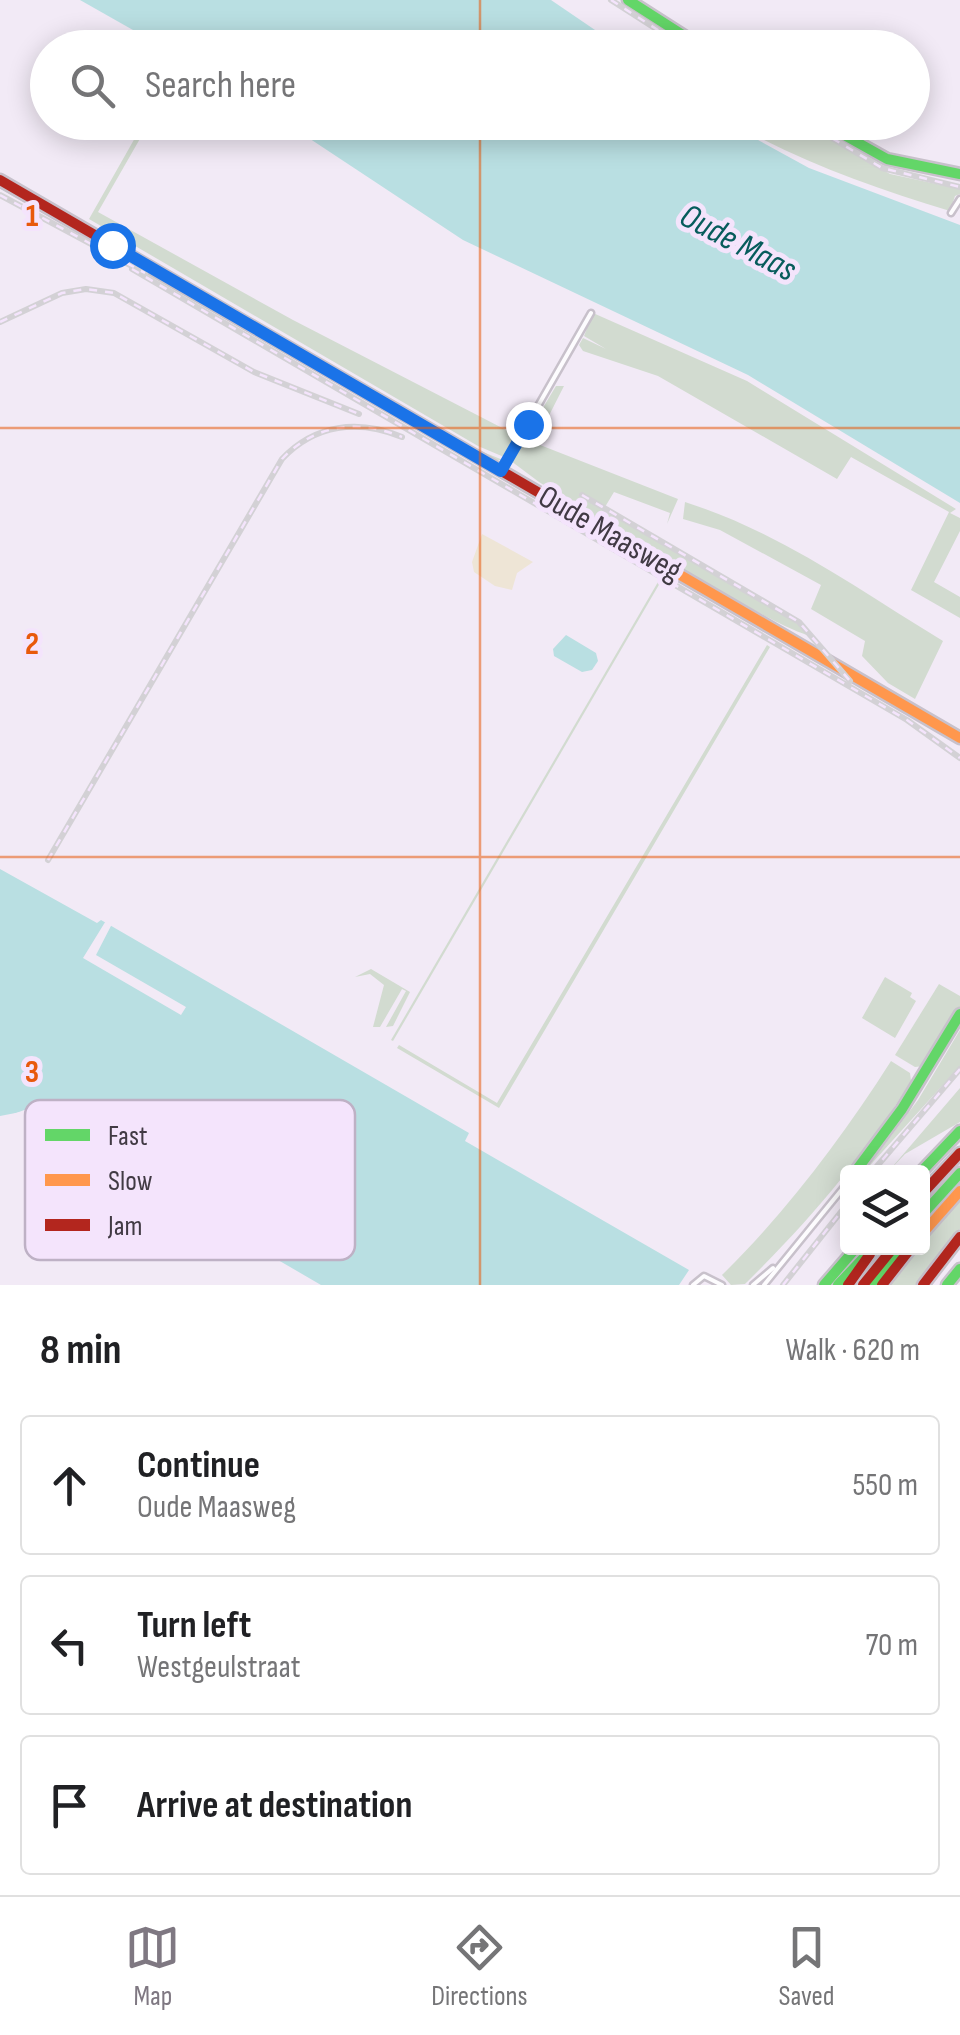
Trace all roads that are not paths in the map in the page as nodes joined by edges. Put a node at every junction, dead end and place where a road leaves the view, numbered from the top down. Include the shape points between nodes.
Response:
1 (628, 0) edge
2 (674, 30) edge
3 (854, 140) edge
4 (960, 174) edge
5 (0, 180) edge
6 (960, 198) edge
7 (951, 213) dead end
8 (591, 312) dead end
9 (501, 471) junction
10 (960, 738) edge
11 (960, 1014) edge
12 (960, 1131) edge
13 (960, 1154) edge
14 (860, 1165) edge
15 (928, 1165) edge
16 (960, 1173) edge
17 (930, 1186) edge
18 (840, 1191) edge
19 (960, 1191) edge
20 (930, 1207) edge
21 (930, 1225) edge
22 (960, 1237) edge
23 (849, 1255) edge
24 (867, 1255) edge
25 (869, 1255) edge
26 (890, 1255) edge
27 (891, 1255) edge
28 (906, 1255) edge
29 (777, 1266) junction
30 (960, 1268) edge
31 (694, 1285) edge
32 (722, 1285) edge
33 (753, 1285) edge
34 (764, 1285) edge
35 (825, 1285) edge
36 (838, 1285) edge
37 (848, 1285) edge
38 (863, 1285) edge
39 (872, 1285) edge
40 (882, 1285) edge
41 (923, 1285) edge
42 (947, 1285) edge

1 - 2 main road
3 - 4 main road via 887,159
5 - 9 main road, Oude Maasweg
6 - 7 street
8 - 9 street
9 - 10 main road, Oude Maasweg
11 - 14 main road
12 - 15 main road
13 - 17 main road
16 - 20 main road
18 - 29 street
19 - 21 main road
22 - 41 main road
23 - 35 main road
24 - 36 main road
25 - 37 main road
26 - 38 main road
27 - 39 main road
28 - 40 main road
29 - 33 street
29 - 34 street
30 - 42 main road
31 - 32 street via 704,1276

